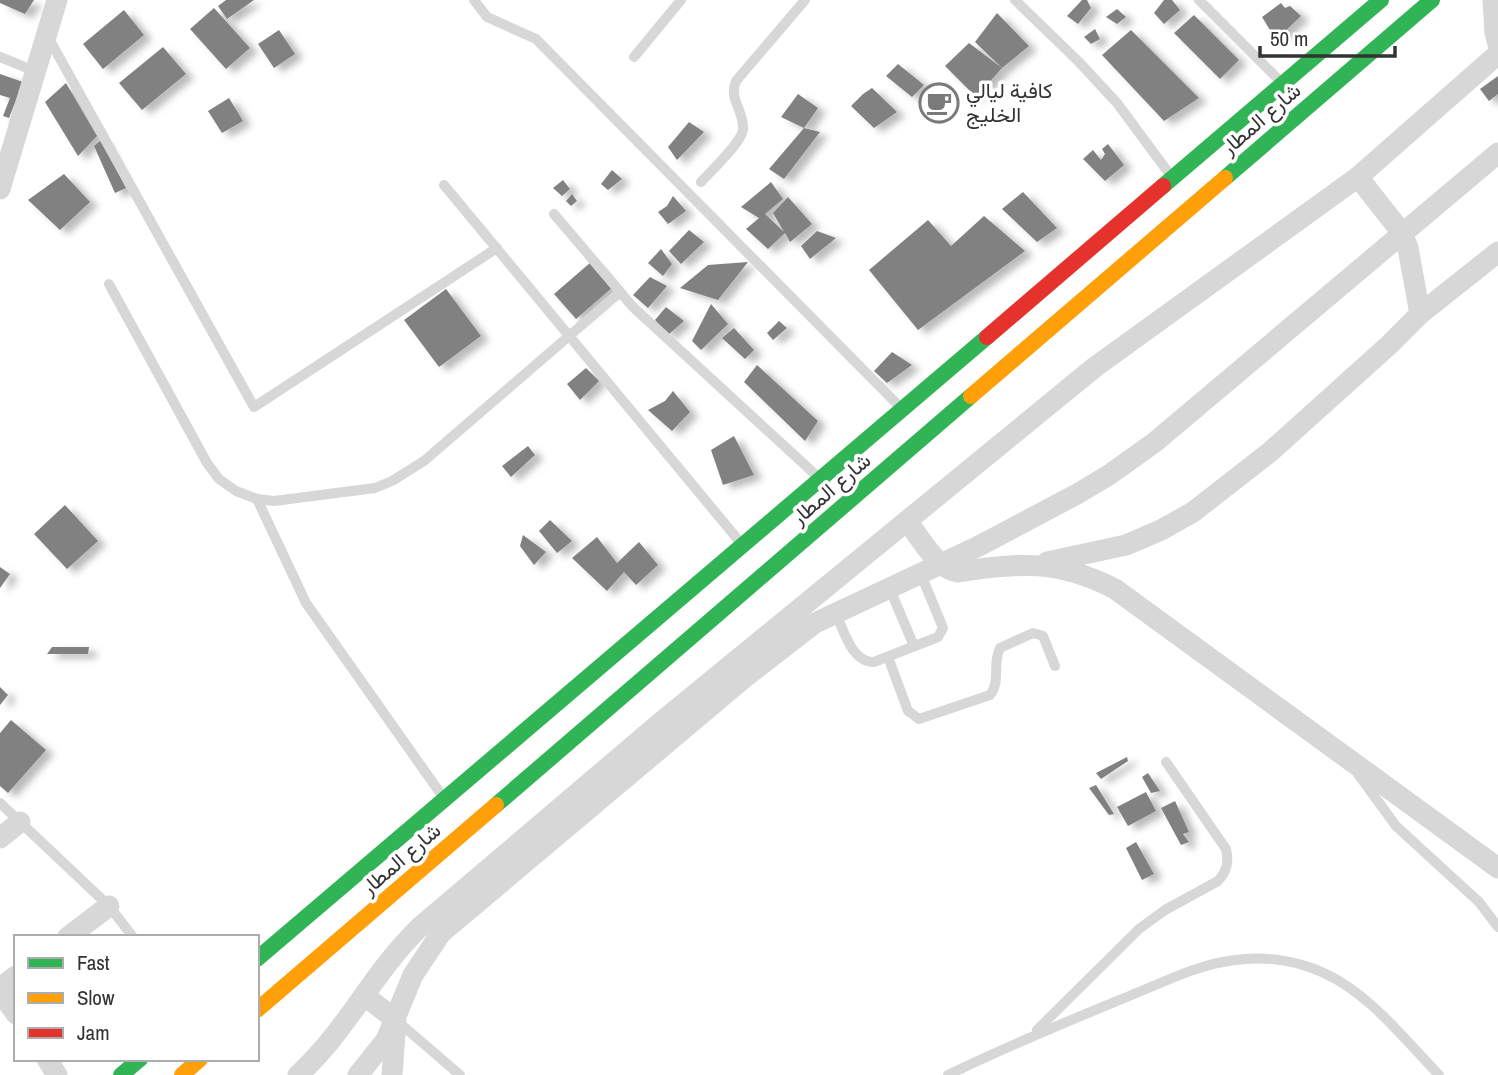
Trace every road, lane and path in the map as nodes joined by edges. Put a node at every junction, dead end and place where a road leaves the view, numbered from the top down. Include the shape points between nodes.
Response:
1 (57, 0) edge
2 (474, 0) edge
3 (681, 0) edge
4 (805, 0) edge
5 (1015, 0) edge
6 (1199, 0) edge
7 (1381, 0) edge
8 (1432, 0) edge
9 (1493, 0) edge
10 (47, 35) junction
11 (1498, 44) edge
12 (1498, 54) edge
13 (0, 57) edge
14 (634, 57) dead end
15 (37, 72) junction
16 (1282, 84) junction
17 (1498, 153) edge
18 (1358, 177) junction
19 (1173, 178) junction
20 (701, 182) dead end
21 (444, 185) dead end
22 (0, 189) edge
23 (554, 214) dead end
24 (1402, 233) junction
25 (497, 248) junction
26 (1498, 252) edge
27 (109, 284) dead end
28 (620, 292) junction
29 (1420, 314) junction
30 (570, 337) junction
31 (902, 409) junction
32 (820, 479) junction
33 (257, 499) junction
34 (907, 521) junction
35 (741, 544) junction
36 (940, 563) junction
37 (1034, 564) junction
38 (920, 572) junction
39 (889, 587) junction
40 (835, 612) junction
41 (914, 646) junction
42 (888, 657) junction
43 (1055, 666) dead end
44 (1347, 757) junction
45 (1166, 762) dead end
46 (444, 799) junction
47 (0, 803) edge
48 (20, 822) junction
49 (0, 838) edge
50 (1498, 868) edge
51 (109, 906) junction
52 (1498, 927) edge
53 (71, 935) edge
54 (131, 935) edge
55 (259, 957) edge
56 (14, 978) edge
57 (0, 989) edge
58 (365, 996) junction
59 (259, 1008) edge
60 (14, 1011) edge
61 (396, 1020) junction
62 (1033, 1035) junction
63 (138, 1061) edge
64 (198, 1061) edge
65 (121, 1075) edge
66 (181, 1075) edge
67 (298, 1075) edge
68 (358, 1075) edge
69 (392, 1075) edge
70 (460, 1075) edge
71 (948, 1075) edge
72 (1439, 1075) edge

1 - 10 street
2 - 31 lane via 486,17 536,40
3 - 14 lane
4 - 20 lane via 736,81 733,96 743,131
5 - 19 lane via 1117,103
6 - 16 lane
7 - 16 main road, شارع المطار
8 - 59 main road, شارع المطار
9 - 11 street
10 - 15 street
10 - 25 lane via 254,408
12 - 18 street
13 - 15 lane
15 - 22 street
16 - 19 main road, شارع المطار
17 - 24 street
18 - 24 street
18 - 34 street via 1096,367
19 - 31 main road, شارع المطار
21 - 25 lane
23 - 28 lane
24 - 29 street
24 - 36 street via 1125,464 1077,494
25 - 30 lane
26 - 29 street
27 - 33 lane via 207,463 219,479
28 - 30 lane
28 - 32 lane
29 - 37 street via 1270,452 1194,512 1126,545
30 - 33 lane via 424,461 392,481 357,492
30 - 35 lane
31 - 32 main road, شارع المطار
32 - 35 main road, شارع المطار
33 - 46 lane via 306,603
34 - 36 street
34 - 58 street via 420,927 385,964
35 - 46 main road, شارع المطار
36 - 37 street via 957,572
36 - 38 street
37 - 44 street via 1076,572 1115,589
38 - 39 street
38 - 41 lane via 943,628 938,637
39 - 40 street
39 - 41 lane
40 - 42 lane via 860,659 874,662
40 - 61 street via 744,678 455,919 419,964
41 - 42 lane
42 - 43 lane via 908,711 919,719 990,695 1000,648 1034,633 1042,636
44 - 50 street
44 - 52 lane via 1396,826 1479,902
45 - 62 lane via 1226,849 1224,874 1139,929
46 - 55 main road, شارع المطار
47 - 48 lane
48 - 49 street
48 - 51 lane
51 - 53 street
51 - 54 lane
56 - 57 street
57 - 60 street
58 - 61 street
58 - 67 street
61 - 68 street
61 - 69 street
61 - 70 lane
62 - 71 lane
62 - 72 lane via 1213,964 1280,960 1343,983
63 - 65 main road
64 - 66 main road

